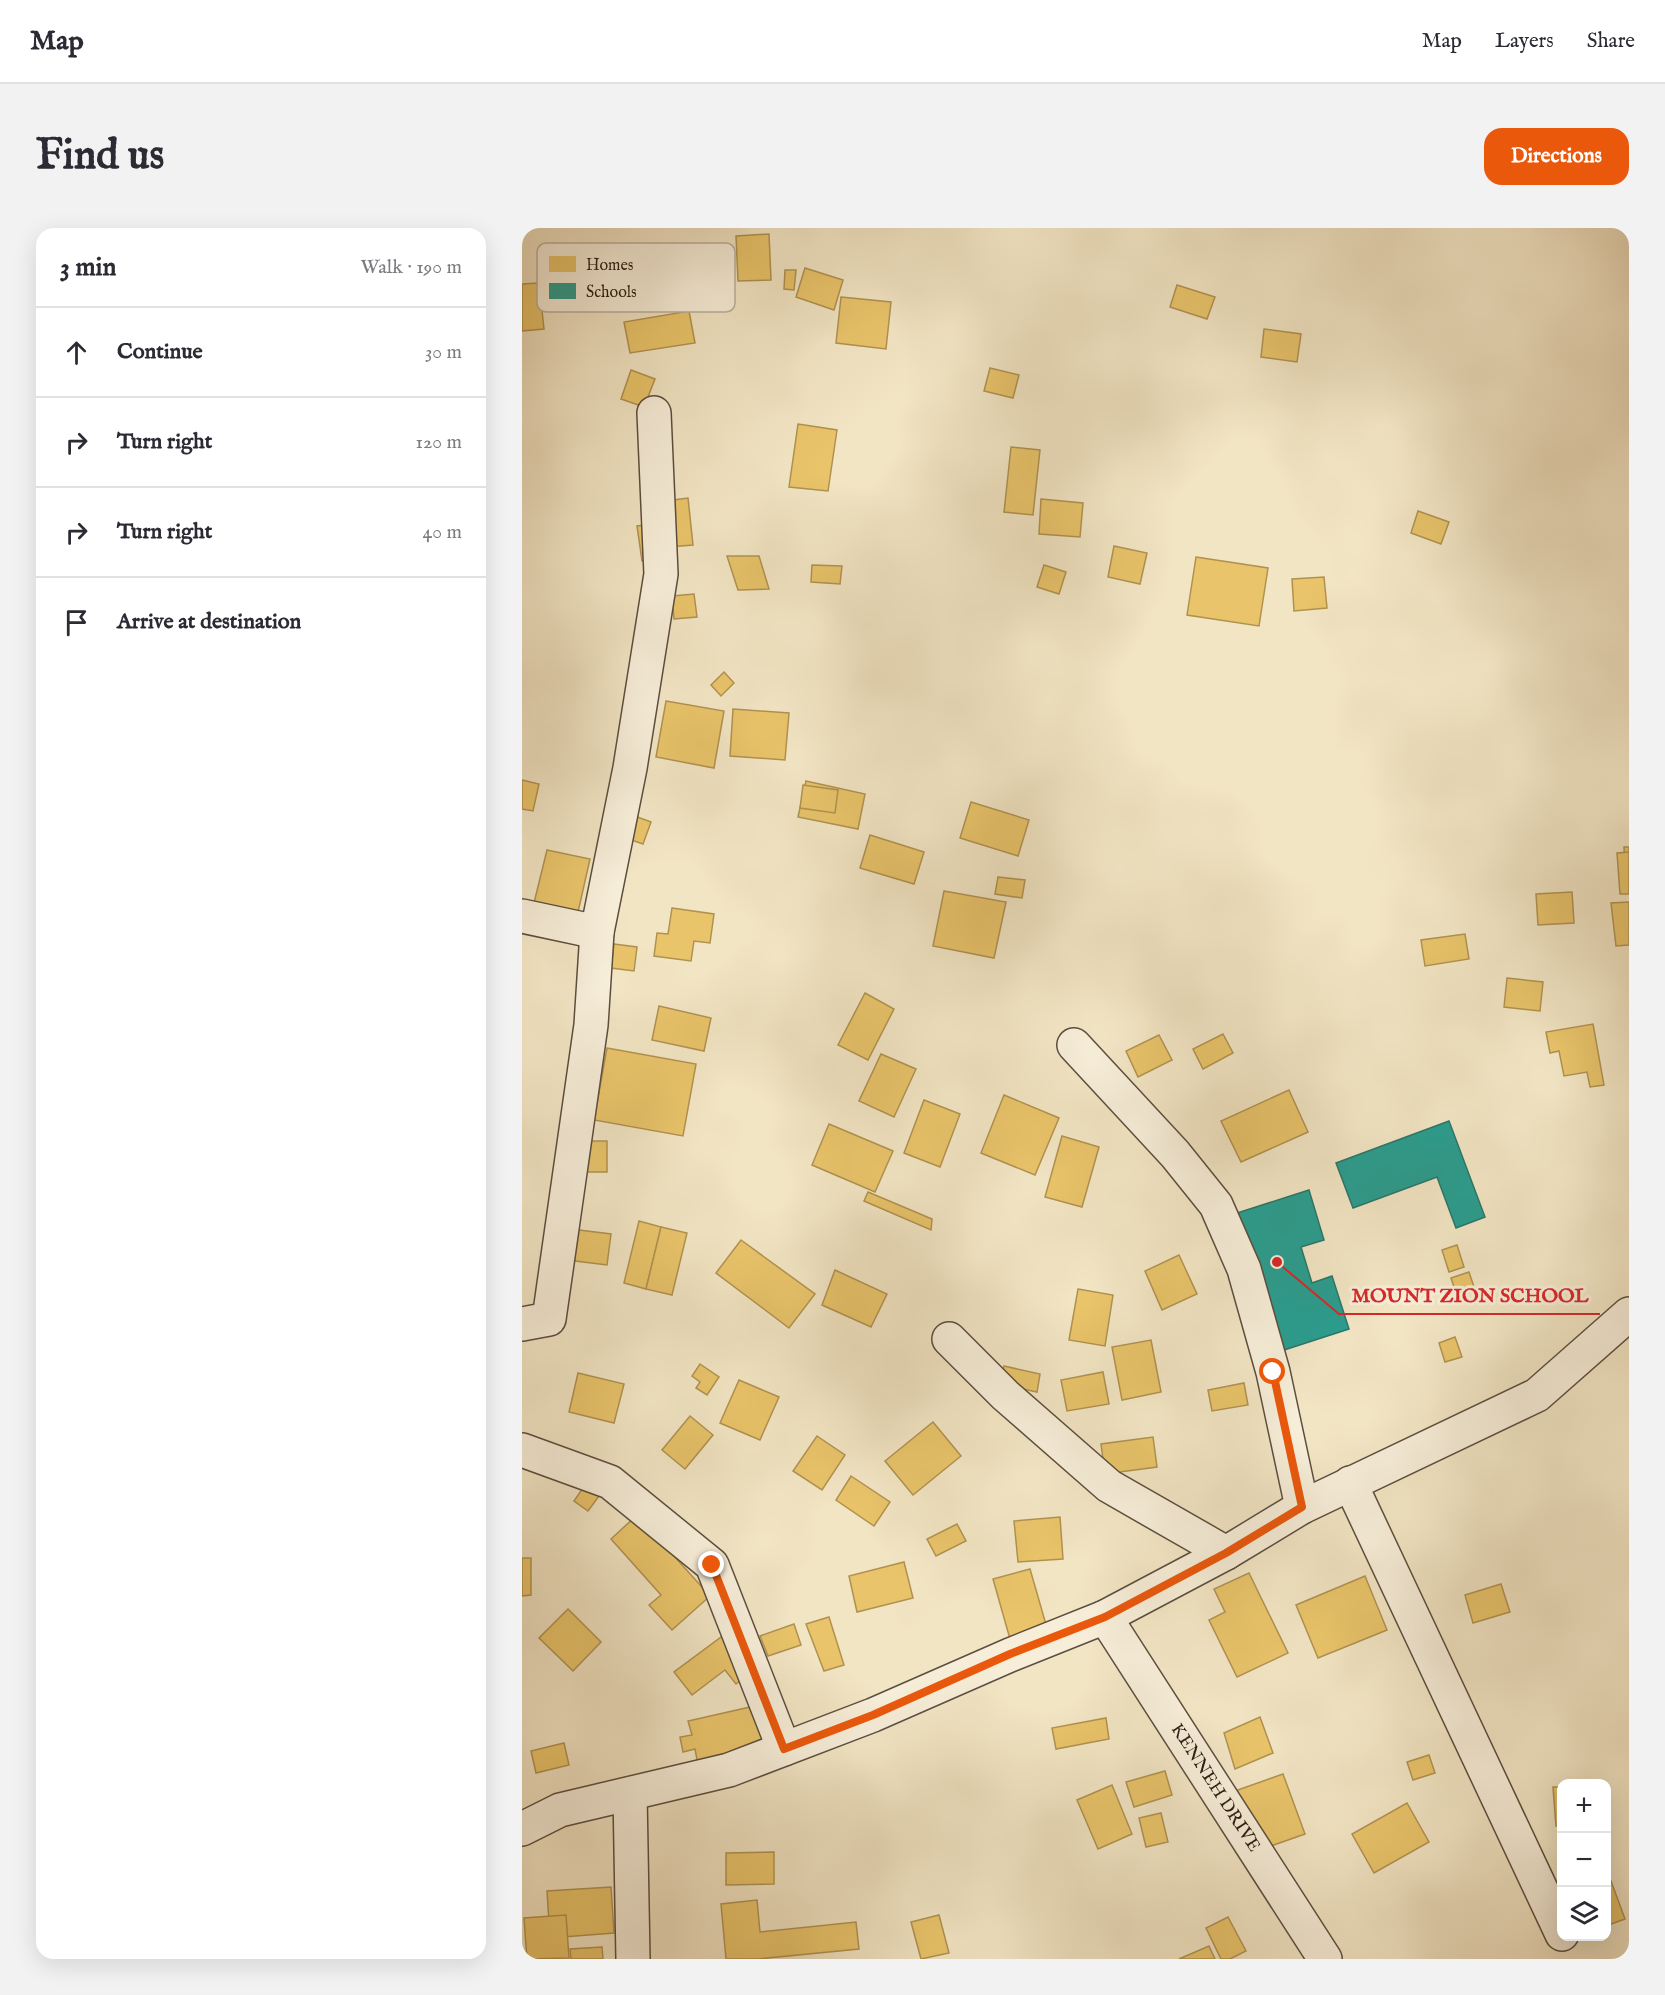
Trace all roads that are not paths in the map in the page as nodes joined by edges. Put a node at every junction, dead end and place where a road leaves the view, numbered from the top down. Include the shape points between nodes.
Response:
1 (654, 413) dead end
2 (522, 916) edge
3 (597, 932) junction
4 (1074, 1045) dead end
5 (1629, 1314) edge
6 (522, 1324) edge
7 (949, 1339) dead end
8 (522, 1450) edge
9 (1350, 1483) junction
10 (1302, 1507) junction
11 (1226, 1553) junction
12 (1105, 1617) junction
13 (784, 1749) junction
14 (630, 1794) junction
15 (522, 1829) edge
16 (1557, 1924) edge
17 (1565, 1941) edge
18 (633, 1959) edge
19 (1325, 1959) edge
20 (1573, 1959) edge

1 - 3 street via 661,574 630,768
2 - 3 street
3 - 6 street via 591,1025 549,1319
4 - 10 street via 1175,1154 1216,1205 1244,1269 1273,1372
5 - 9 street via 1537,1395
7 - 11 street via 1005,1395 1109,1486
8 - 13 street via 610,1482 712,1565
9 - 10 street
9 - 16 street
10 - 11 street
11 - 12 street
12 - 13 street
12 - 19 street, KENNEH DRIVE
13 - 14 street via 729,1770
14 - 15 street via 560,1810
14 - 18 street
17 - 20 street

